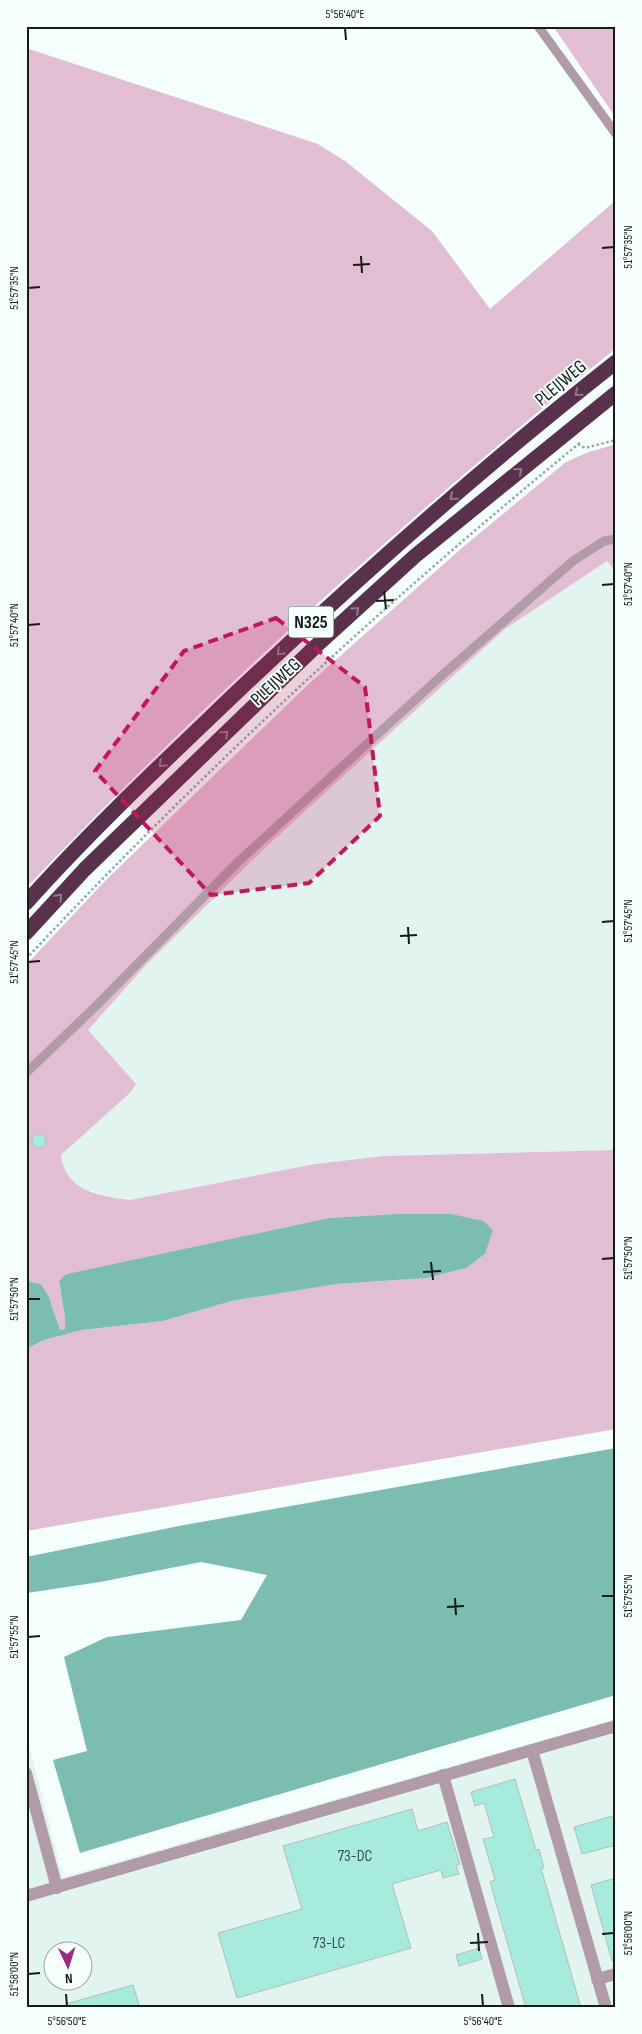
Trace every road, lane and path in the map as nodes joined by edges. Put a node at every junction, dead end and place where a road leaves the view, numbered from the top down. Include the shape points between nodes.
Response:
1 (538, 26) edge
2 (616, 134) edge
3 (616, 362) edge
4 (616, 393) edge
5 (586, 438) dead end
6 (616, 440) edge
7 (578, 444) junction
8 (616, 539) edge
9 (26, 903) edge
10 (26, 933) edge
11 (26, 959) edge
12 (26, 1073) edge
13 (616, 1726) edge
14 (532, 1750) junction
15 (26, 1773) edge
16 (443, 1775) junction
17 (57, 1888) junction
18 (26, 1896) edge
19 (616, 1974) edge
20 (597, 1979) junction
21 (510, 2008) edge
22 (606, 2008) edge

1 - 2 lane
3 -> 9 highway, PLEIJWEG / N325 via 452,498 310,623 173,752
10 -> 4 highway, PLEIJWEG / N325 via 85,869 316,646 416,556
5 - 7 path, PLEIJWEG
6 - 7 path via 585,448
7 - 11 path, PLEIJWEG via 360,630 267,716 111,868
8 - 12 lane via 604,541 572,562 440,677 239,861
13 - 14 street
14 - 16 street
14 - 20 street
15 - 17 street
16 - 17 street
16 - 21 street
17 - 18 street
19 - 20 street
20 - 22 street

